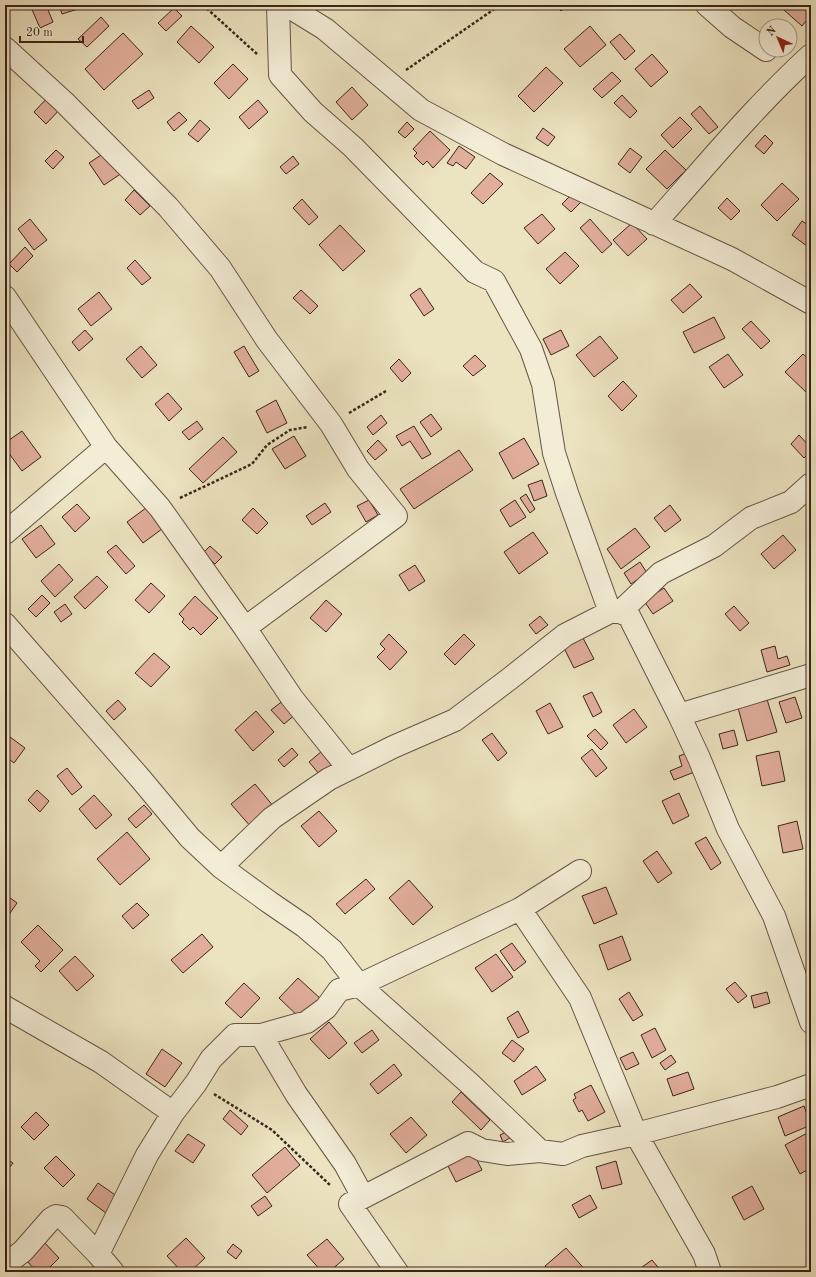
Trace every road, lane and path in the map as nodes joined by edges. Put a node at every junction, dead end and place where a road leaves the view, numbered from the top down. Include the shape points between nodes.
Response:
1 (202, 5) edge
2 (278, 5) edge
3 (286, 5) edge
4 (497, 5) edge
5 (707, 5) edge
6 (758, 44) edge
7 (5, 48) edge
8 (811, 55) edge
9 (778, 58) edge
10 (795, 70) junction
11 (280, 75) junction
12 (388, 83) junction
13 (654, 224) junction
14 (5, 297) edge
15 (811, 303) edge
16 (386, 392) dead end
17 (331, 424) junction
18 (106, 447) junction
19 (811, 484) edge
20 (160, 508) junction
21 (5, 533) edge
22 (615, 612) junction
23 (5, 624) edge
24 (245, 628) junction
25 (811, 675) edge
26 (679, 715) junction
27 (349, 769) junction
28 (221, 867) junction
29 (580, 871) dead end
30 (520, 910) junction
31 (360, 985) junction
32 (5, 1007) edge
33 (811, 1022) edge
34 (261, 1034) junction
35 (196, 1083) junction
36 (811, 1085) edge
37 (173, 1113) junction
38 (636, 1134) junction
39 (540, 1151) junction
40 (357, 1200) junction
41 (98, 1254) junction
42 (5, 1265) edge
43 (113, 1272) edge
44 (397, 1272) edge
45 (710, 1272) edge

1 - 11 path
2 - 11 street
3 - 12 street via 325,29
4 - 12 path
5 - 6 street
7 - 17 street via 64,102 168,206 220,268 267,340
8 - 10 street
9 - 10 street
10 - 13 street
11 - 22 street via 313,112 353,147 475,272 494,281 531,349 542,384 554,452 567,492
12 - 13 street via 421,110 503,154
13 - 15 street via 732,259
14 - 18 street
16 - 17 path
17 - 20 path via 290,430 267,445 252,464
17 - 24 street via 358,469 396,516
18 - 20 street
18 - 21 street
19 - 22 street via 791,502 751,518 714,546 662,573
20 - 24 street
22 - 26 street via 629,616
22 - 27 street via 565,635 455,720
23 - 28 street via 190,838
24 - 27 street via 292,698
25 - 26 street
26 - 33 street via 728,829 774,916
27 - 28 street via 329,779 272,818
28 - 31 street via 304,926 332,950
29 - 30 street
30 - 31 street
30 - 38 street via 580,998
31 - 34 street via 339,990 326,1008 307,1022
31 - 39 street
32 - 37 street via 101,1062
34 - 35 street via 235,1035 211,1059
34 - 40 street via 296,1094 345,1164
35 - 37 street
35 - 40 path via 272,1130
36 - 38 street via 777,1097
37 - 41 street via 147,1155
38 - 39 street via 582,1146 563,1154
38 - 45 street via 704,1254
39 - 40 street via 507,1154 482,1150 468,1143
40 - 44 street
41 - 42 street via 62,1217 56,1216 23,1251
41 - 43 street

